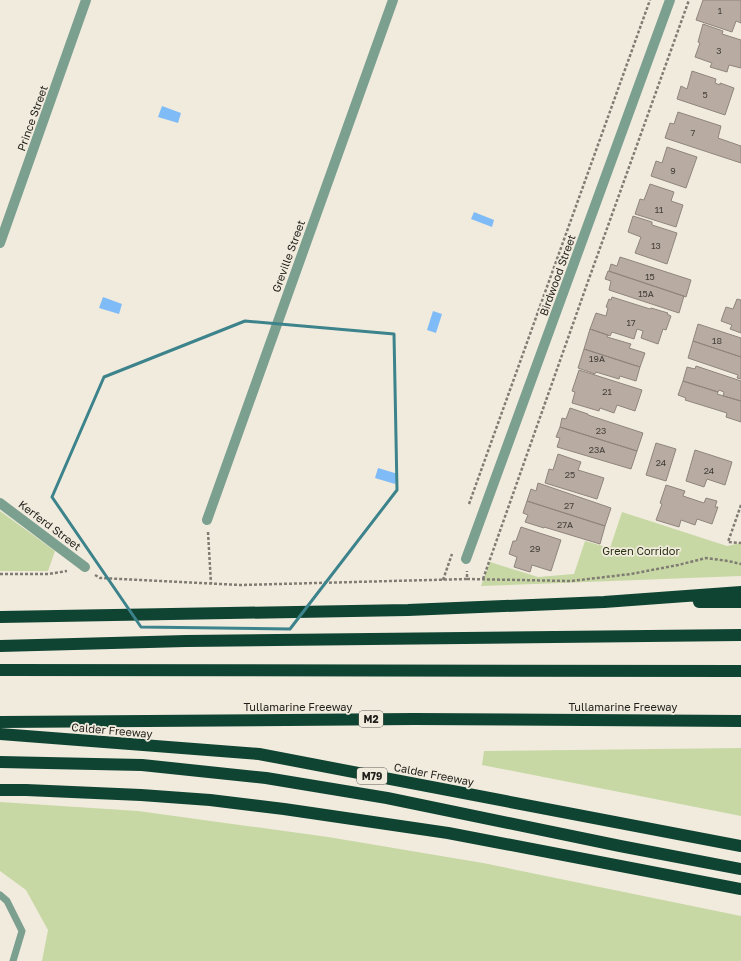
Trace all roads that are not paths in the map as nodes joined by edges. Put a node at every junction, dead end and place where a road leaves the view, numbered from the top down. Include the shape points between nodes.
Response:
1 (86, 0) edge
2 (392, 0) edge
3 (670, 0) edge
4 (0, 243) edge
5 (0, 502) edge
6 (207, 520) road end
7 (466, 559) road end
8 (85, 567) road end
9 (741, 592) edge
10 (604, 602) junction
11 (741, 602) edge
12 (0, 617) edge
13 (741, 635) edge
14 (0, 646) edge
15 (0, 670) edge
16 (741, 671) edge
17 (741, 721) edge
18 (0, 722) edge
19 (0, 734) edge
20 (0, 762) edge
21 (0, 790) edge
22 (741, 846) edge
23 (741, 869) edge
24 (741, 889) edge
25 (0, 895) edge
26 (13, 961) edge

1 - 4 street, Prince Street
2 - 6 street, Greville Street
3 - 7 street, Birdwood Street
5 - 8 street, Kerferd Street
9 - 10 highway
10 - 11 highway
10 - 12 highway via 400,610
13 - 14 highway via 186,641
15 - 16 highway
17 - 18 highway, Tullamarine Freeway / M2 via 406,719
19 - 22 highway, Calder Freeway / M79 via 259,754
20 - 23 highway via 142,765 266,778 388,798
21 - 24 highway via 149,795 284,809 448,833
25 - 26 lane via 7,901 22,931

